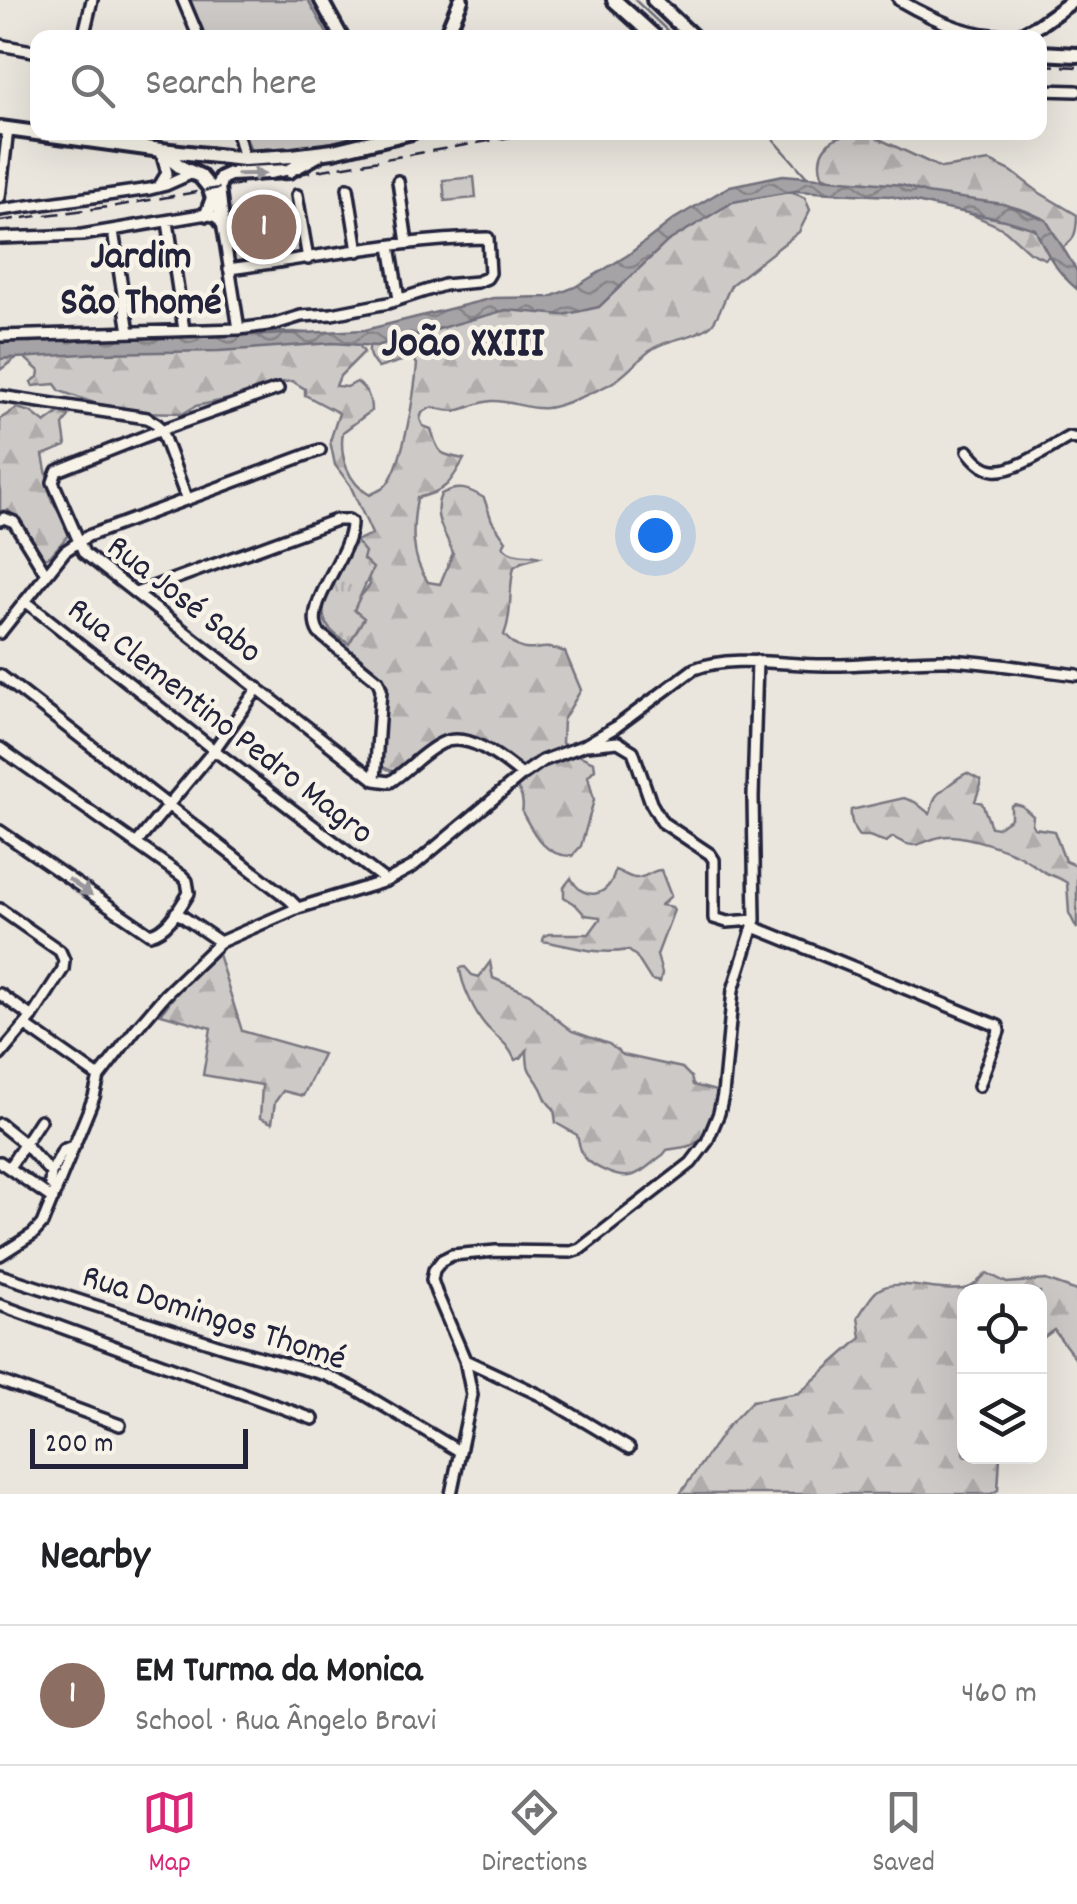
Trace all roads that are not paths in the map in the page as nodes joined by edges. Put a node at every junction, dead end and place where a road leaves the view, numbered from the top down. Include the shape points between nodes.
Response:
1 (92, 0) edge
2 (183, 0) edge
3 (321, 0) edge
4 (461, 0) edge
5 (614, 0) edge
6 (654, 0) edge
7 (899, 0) edge
8 (1074, 0) edge
9 (86, 30) edge
10 (196, 30) edge
11 (338, 30) edge
12 (448, 30) edge
13 (647, 30) edge
14 (686, 30) edge
15 (968, 30) edge
16 (1032, 30) edge
17 (0, 45) edge
18 (30, 51) edge
19 (1047, 53) edge
20 (1077, 55) edge
21 (1047, 90) edge
22 (1077, 92) edge
23 (4, 128) edge
24 (30, 131) edge
25 (96, 140) edge
26 (238, 140) edge
27 (370, 140) edge
28 (160, 150) junction
29 (322, 152) junction
30 (244, 158) junction
31 (194, 172) junction
32 (398, 181) dead end
33 (159, 186) junction
34 (348, 188) dead end
35 (297, 195) dead end
36 (0, 197) edge
37 (0, 210) edge
38 (207, 214) junction
39 (168, 222) junction
40 (222, 222) junction
41 (113, 231) junction
42 (0, 238) edge
43 (406, 243) junction
44 (390, 246) junction
45 (358, 250) junction
46 (308, 258) junction
47 (229, 269) junction
48 (399, 299) junction
49 (240, 329) junction
50 (184, 330) junction
51 (129, 332) junction
52 (0, 336) edge
53 (278, 390) dead end
54 (0, 396) edge
55 (161, 430) junction
56 (1077, 439) edge
57 (320, 450) dead end
58 (968, 451) dead end
59 (188, 500) junction
60 (0, 520) edge
61 (78, 543) junction
62 (46, 574) junction
63 (136, 593) junction
64 (26, 600) junction
65 (0, 633) edge
66 (757, 661) junction
67 (0, 675) edge
68 (1077, 675) edge
69 (258, 688) junction
70 (585, 745) junction
71 (0, 748) edge
72 (214, 750) junction
73 (522, 775) junction
74 (375, 780) junction
75 (168, 805) junction
76 (0, 831) edge
77 (136, 844) junction
78 (386, 880) junction
79 (298, 908) junction
80 (0, 909) edge
81 (176, 912) junction
82 (754, 923) junction
83 (220, 942) junction
84 (0, 994) edge
85 (29, 1022) junction
86 (0, 1055) edge
87 (98, 1077) junction
88 (979, 1086) dead end
89 (40, 1120) dead end
90 (0, 1124) edge
91 (25, 1144) junction
92 (75, 1145) junction
93 (0, 1162) edge
94 (12, 1164) dead end
95 (51, 1174) junction
96 (54, 1195) junction
97 (0, 1256) edge
98 (0, 1275) edge
99 (0, 1306) edge
100 (465, 1360) junction
101 (0, 1381) edge
102 (313, 1419) dead end
103 (120, 1425) dead end
104 (629, 1448) dead end
105 (459, 1451) junction
106 (451, 1494) edge

1 - 9 street
2 - 10 street
3 - 11 main road
4 - 12 main road
5 - 13 main road
6 - 14 main road
7 - 15 street
8 - 16 main road
17 - 18 street
19 - 20 main road
21 - 22 street
23 - 24 main road
23 - 36 street
25 - 28 main road
26 - 30 street
27 - 29 main road
28 - 30 main road
28 - 31 main road
28 - 33 street via 167,173
29 - 30 main road
40 -> 29 main road via 220,178 289,171
31 - 33 street
31 - 38 main road via 212,193
32 - 43 street
33 - 37 street
34 - 45 street
35 - 46 street
38 - 39 street
38 - 40 street
39 - 41 street
39 - 50 street
40 - 47 street
41 - 42 street
41 - 51 street
43 - 44 street
43 - 48 street via 488,238 490,272 478,282
44 - 45 street
44 - 48 street
45 - 46 street
46 - 47 street
47 - 49 street
48 - 49 street
49 - 50 street
50 - 51 street
51 - 52 street
53 - 55 street, Rua José Sabo
54 - 55 street via 142,416
55 - 59 street
55 - 61 street, Rua José Sabo via 57,471 53,482
56 - 58 street via 1069,437 1011,468 992,470
57 - 59 street
59 - 61 street
60 - 62 street via 14,522
61 - 62 street
61 - 63 street, Rua José Sabo
62 - 64 street
63 - 69 street, Rua José Sabo
63 - 74 street via 340,518 351,522 314,624 381,688
64 - 65 street
64 - 72 street, Rua Clementino Pedro Magro
66 - 68 street via 843,666 945,660
66 - 70 street via 694,668
66 - 82 street
67 - 75 street
69 - 72 street
69 - 74 street, Rua José Sabo
70 - 73 street
70 - 82 street via 618,742 633,751 662,822 714,860 714,918
71 - 77 street
72 - 75 street
72 - 78 street, Rua Clementino Pedro Magro
73 - 74 street via 497,756 456,740 439,744 390,782
73 - 78 street via 412,867
75 - 77 street
75 - 79 street
76 -> 81 street via 150,934
77 - 81 street via 187,881 189,893
78 - 79 street
79 - 83 street
80 - 85 street via 63,955 63,969
81 - 83 street
82 - 88 street via 998,1026
82 - 100 street via 734,990 723,1095 700,1153 580,1249 452,1254 442,1260 432,1280
83 - 87 street via 165,995
84 - 85 street
85 - 86 street
85 - 87 street
87 - 92 street
89 - 91 street
90 - 91 street
91 - 94 street
91 - 95 street
92 - 95 street via 63,1150
92 - 96 street
93 - 96 street
95 - 96 street
96 - 97 street via 34,1234
98 - 105 street, Rua Domingos Thomé via 326,1375
99 - 102 street
100 - 104 street
100 - 105 street via 472,1395
101 - 103 street
105 - 106 street

